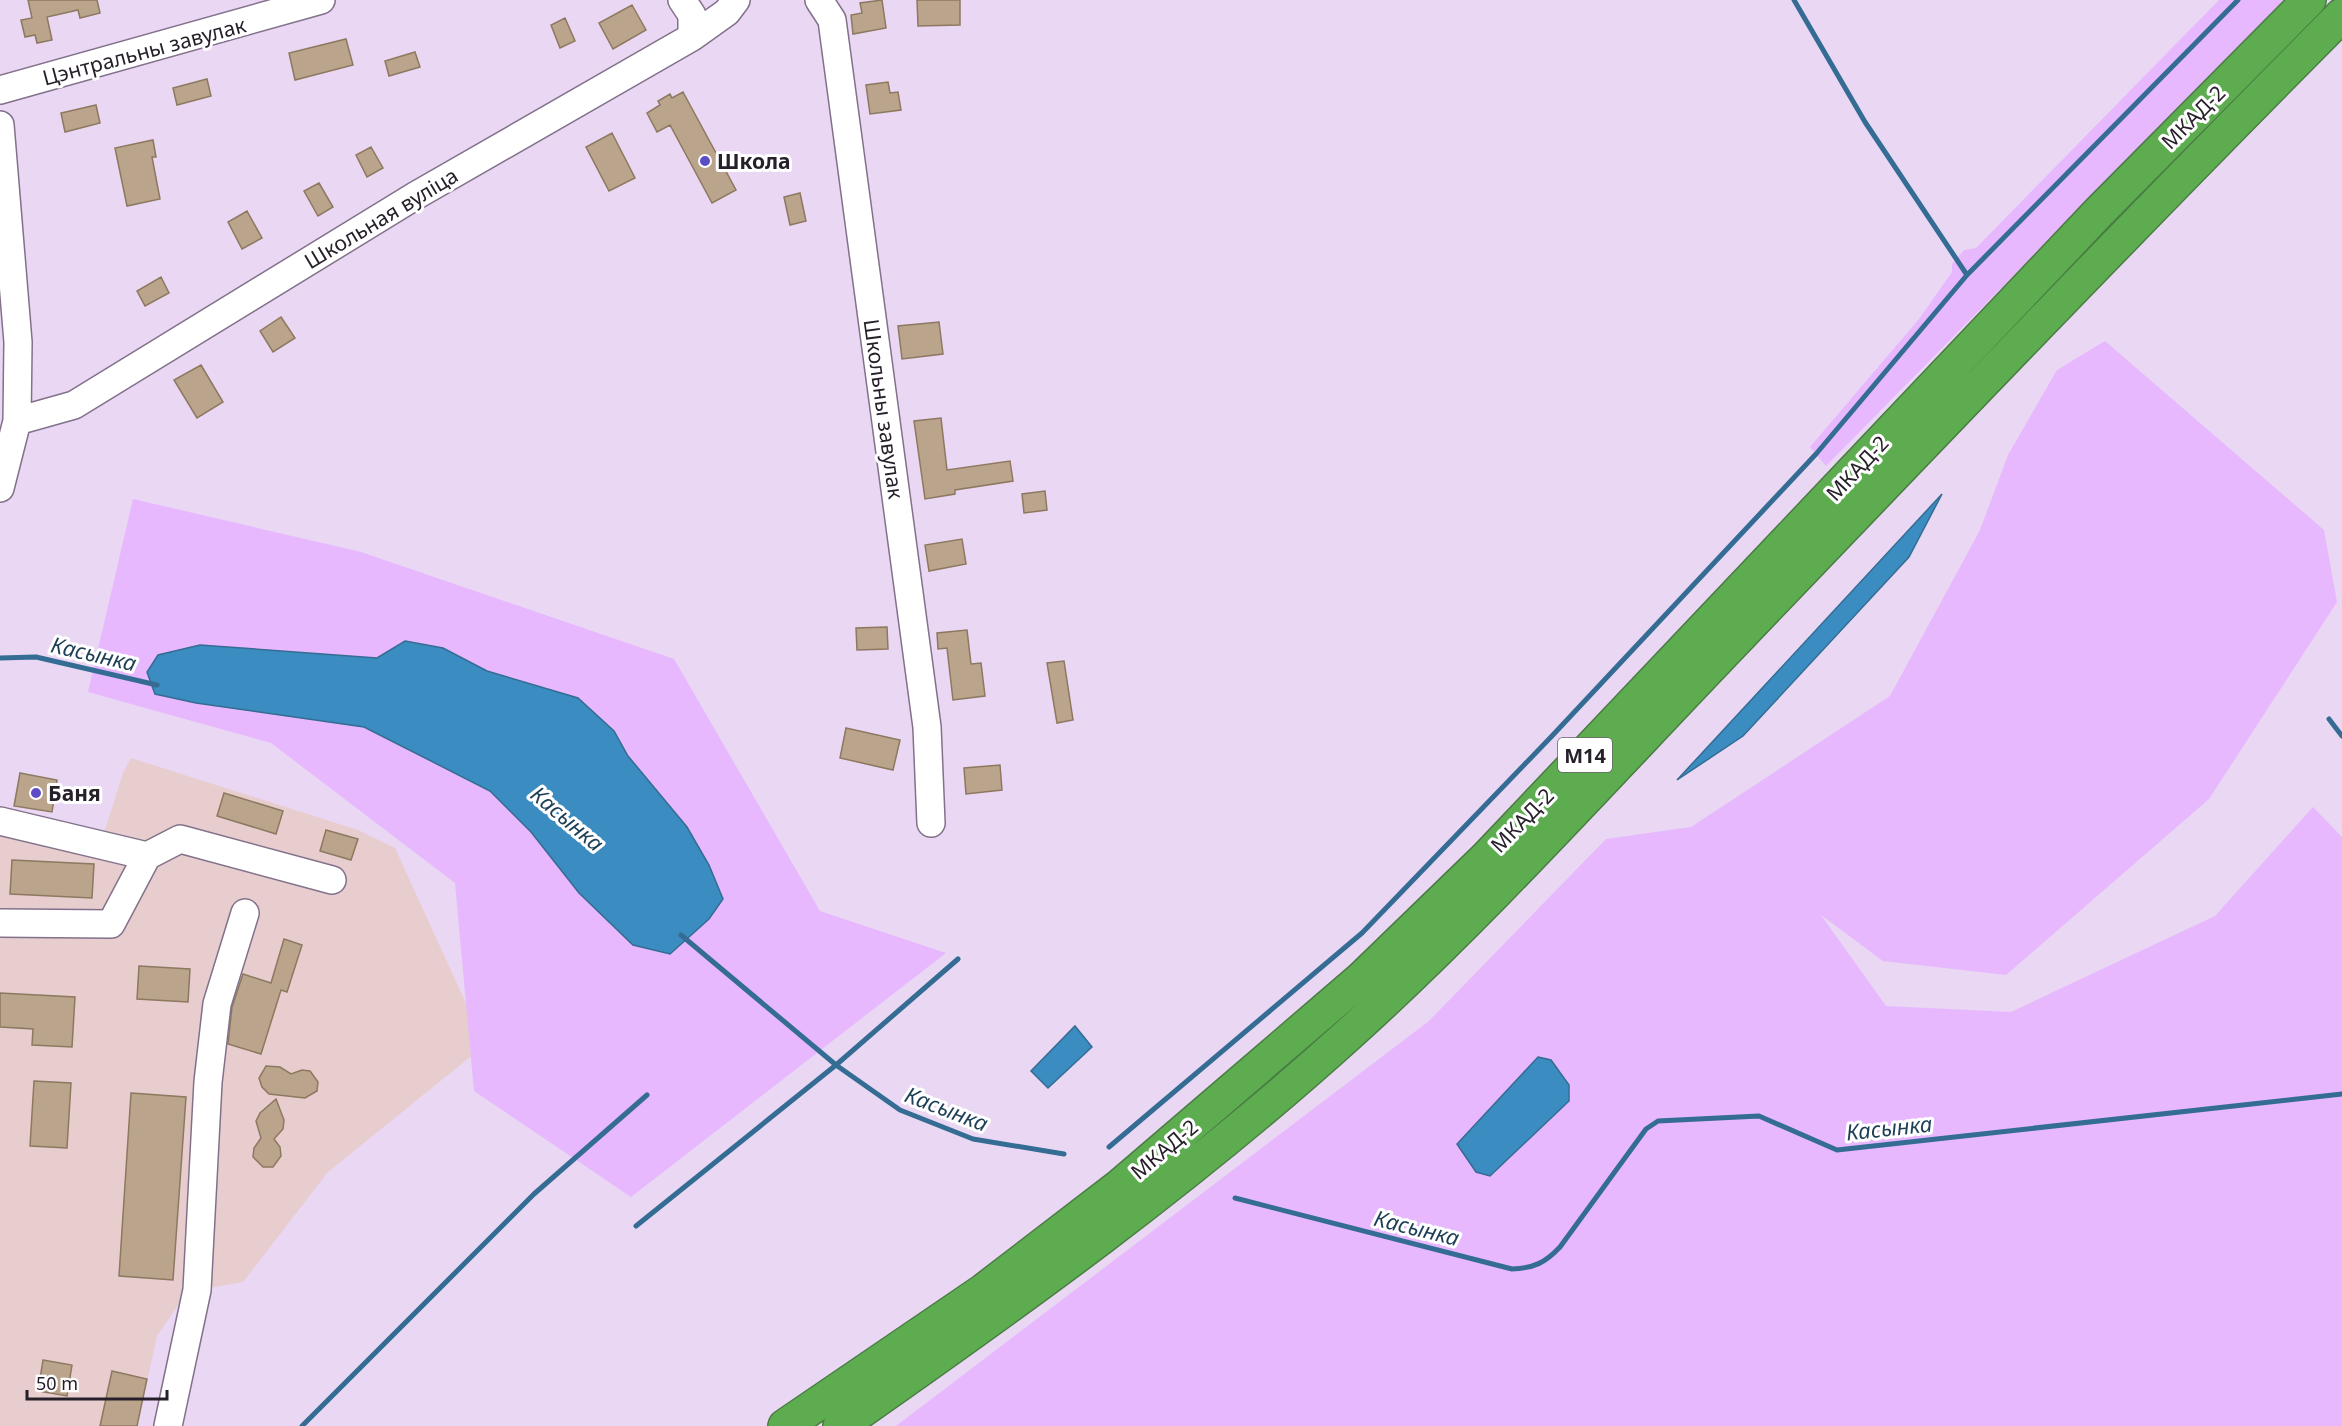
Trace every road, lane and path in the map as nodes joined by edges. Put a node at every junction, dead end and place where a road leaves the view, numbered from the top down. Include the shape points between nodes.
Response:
1 (321, 0) edge
2 (682, 0) edge
3 (736, 0) edge
4 (819, 0) edge
5 (2309, 0) edge
6 (2342, 15) edge
7 (692, 37) junction
8 (0, 90) edge
9 (0, 125) edge
10 (5, 262) edge
11 (9, 343) edge
12 (17, 421) junction
13 (0, 488) edge
14 (0, 821) edge
15 (932, 823) dead end
16 (147, 856) junction
17 (332, 880) dead end
18 (245, 913) dead end
19 (0, 923) edge
20 (168, 1426) edge
21 (785, 1426) edge
22 (840, 1426) edge

1 - 8 street, Цэнтральны завулак
2 - 7 street via 692,15
3 - 7 street, Школьная вуліца via 727,12
4 - 15 street, Школьны завулак via 832,20 927,727
5 - 21 highway, МКАД-2 / М14 via 2099,212 1487,857 1340,1000 1094,1206 983,1291
6 - 22 highway, М14 via 2117,241 1542,844 1350,1033 1204,1160 1010,1308
7 - 12 street, Школьная вуліца via 415,196 74,405
9 - 10 street
10 - 11 street
11 - 12 street
12 - 13 street
14 - 16 street
16 - 17 street via 180,839
16 - 19 street via 111,924
18 - 20 street via 217,1004 208,1082 197,1290

